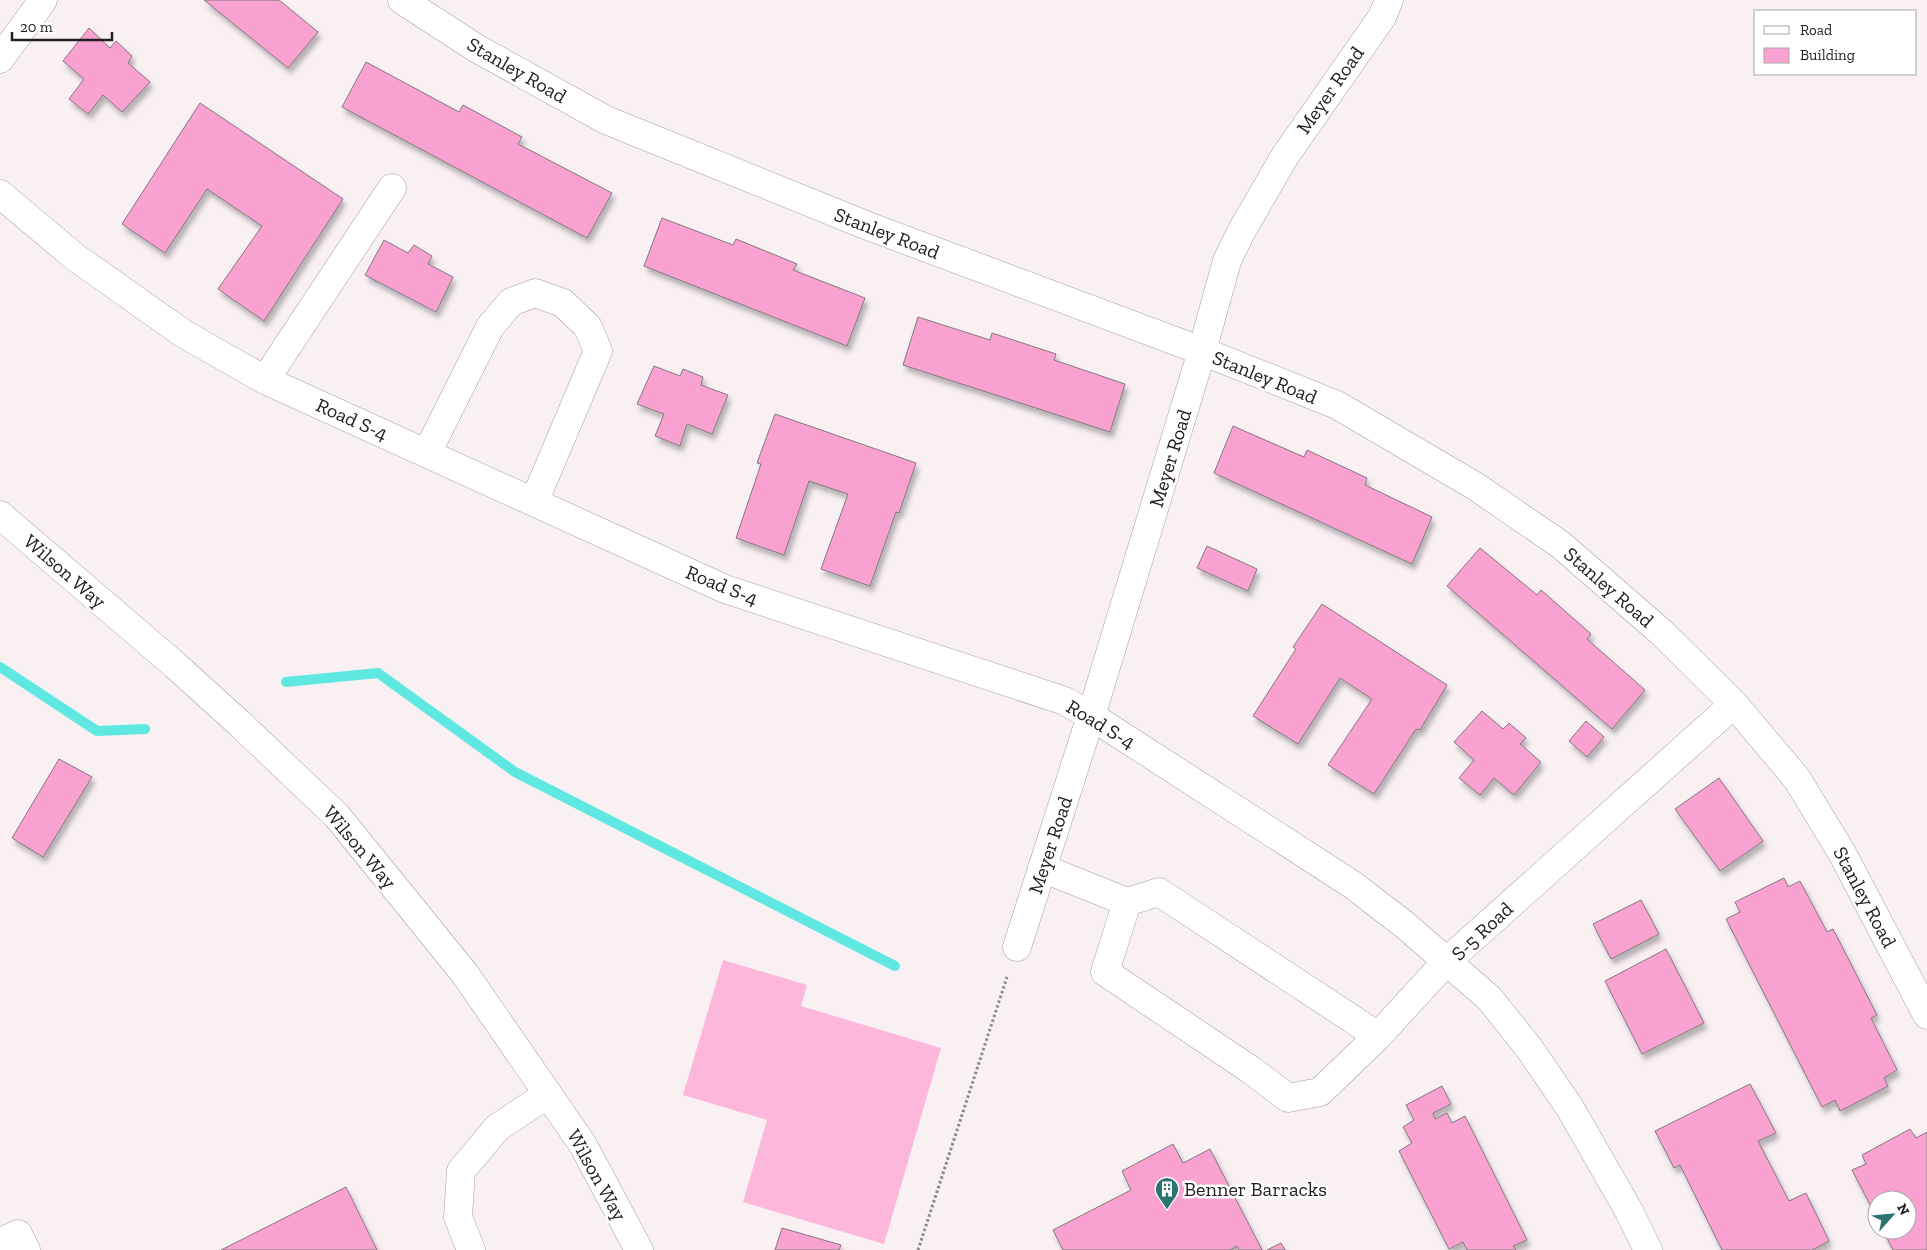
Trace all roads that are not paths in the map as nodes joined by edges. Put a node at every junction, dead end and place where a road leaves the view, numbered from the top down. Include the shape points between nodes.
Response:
1 (43, 0) edge
2 (402, 0) edge
3 (1389, 0) edge
4 (0, 59) edge
5 (392, 188) dead end
6 (0, 194) edge
7 (1202, 351) junction
8 (265, 380) junction
9 (427, 453) junction
10 (534, 502) junction
11 (0, 515) edge
12 (1734, 704) junction
13 (1092, 716) junction
14 (1042, 868) junction
15 (1127, 902) junction
16 (1017, 948) road end
17 (1446, 962) junction
18 (1927, 1016) edge
19 (1378, 1036) junction
20 (548, 1094) junction
21 (0, 1242) edge
22 (26, 1250) edge
23 (472, 1250) edge
24 (638, 1250) edge
25 (1648, 1250) edge

1 - 4 street
2 - 7 street, Stanley Road via 476,48 606,120 868,226
3 - 7 street, Meyer Road via 1382,17 1285,156 1241,232 1227,261
5 - 8 street
6 - 8 street, Road S-4 via 75,257 184,334
7 - 12 street, Stanley Road via 1337,405 1475,486 1561,545 1661,632
7 - 13 street, Meyer Road
8 - 9 street, Road S-4
9 - 10 street, Road S-4
9 - 10 street via 490,328 511,302 535,293 563,303 588,327 598,351
10 - 13 street, Road S-4 via 724,589 1065,701
11 - 20 street, Wilson Way via 175,665 337,816 465,974
12 - 17 street, S-5 Road
12 - 18 street, Stanley Road via 1802,787 1842,853
13 - 14 street, Meyer Road
13 - 17 street, Road S-4 via 1353,885
14 - 15 street
14 - 16 street, Meyer Road
15 - 19 street via 1159,892
15 - 19 street via 1105,972 1288,1098 1320,1092
17 - 19 street
17 - 25 street, S-5 Road via 1489,998 1528,1048 1570,1108
20 - 23 street via 497,1128 462,1170 458,1217
20 - 24 street, Wilson Way via 583,1145
21 - 22 street via 18,1234

